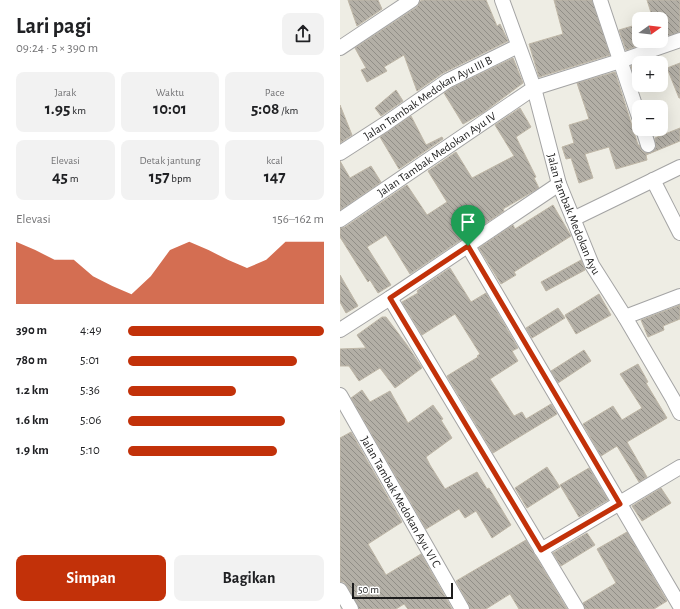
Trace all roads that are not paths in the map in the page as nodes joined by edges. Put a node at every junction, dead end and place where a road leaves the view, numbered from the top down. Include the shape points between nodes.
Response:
1 (502, 0) edge
2 (600, 0) edge
3 (409, 1) edge
4 (680, 40) edge
5 (518, 46) junction
6 (340, 48) edge
7 (620, 61) junction
8 (534, 88) junction
9 (633, 100) edge
10 (645, 136) edge
11 (648, 145) dead end
12 (340, 153) edge
13 (680, 167) edge
14 (653, 180) junction
15 (559, 184) junction
16 (573, 219) junction
17 (340, 220) edge
18 (680, 233) edge
19 (468, 246) junction
20 (680, 296) edge
21 (390, 298) junction
22 (625, 317) junction
23 (340, 330) edge
24 (340, 395) edge
25 (676, 398) edge
26 (680, 413) edge
27 (680, 467) edge
28 (620, 504) junction
29 (541, 550) junction
30 (340, 590) edge
31 (680, 606) edge
32 (351, 609) edge
33 (462, 609) edge
34 (577, 609) edge

1 - 5 street, Jalan Tambak Medokan Ayu
2 - 7 street
3 - 6 street
4 - 7 street, Jalan Tambak Medokan Ayu IV
5 - 8 street, Jalan Tambak Medokan Ayu
5 - 12 street, Jalan Tambak Medokan Ayu III B via 447,81
7 - 8 street, Jalan Tambak Medokan Ayu IV
7 - 9 street
8 - 15 street, Jalan Tambak Medokan Ayu
8 - 17 street, Jalan Tambak Medokan Ayu IV
10 - 11 street
13 - 14 street
14 - 16 street
14 - 18 street
15 - 16 street, Jalan Tambak Medokan Ayu
15 - 19 street
16 - 22 street, Jalan Tambak Medokan Ayu via 592,265
19 - 21 street
19 - 28 street
20 - 22 street
21 - 23 street
21 - 29 street
22 - 25 street, Jalan Tambak Medokan Ayu
24 - 33 street, Jalan Tambak Medokan Ayu VI C
25 - 26 street, Jalan Tambak Medokan Ayu
27 - 28 street
28 - 29 street
28 - 31 street
29 - 34 street
30 - 32 street

